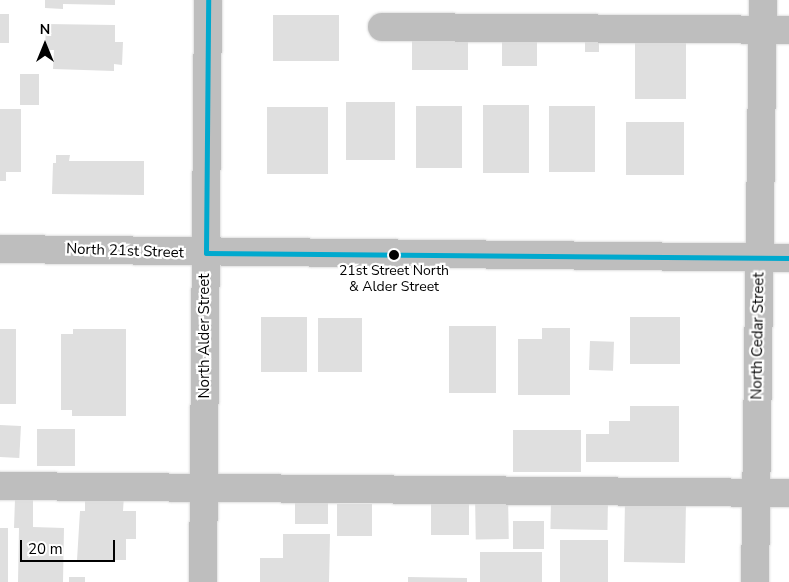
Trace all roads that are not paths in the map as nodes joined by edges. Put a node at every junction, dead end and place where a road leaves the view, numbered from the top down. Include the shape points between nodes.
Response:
1 (208, 0) edge
2 (763, 0) edge
3 (382, 26) dead end
4 (776, 30) edge
5 (0, 249) edge
6 (206, 253) junction
7 (759, 258) junction
8 (789, 258) edge
9 (0, 486) edge
10 (204, 488) junction
11 (756, 493) junction
12 (789, 493) edge
13 (203, 582) edge
14 (755, 582) edge

1 - 6 street, North Alder Street
2 - 4 street, North Cedar Street
3 - 4 street
4 - 7 street, North Cedar Street
5 - 6 street, North 21st Street
6 - 7 street, North 21st Street
6 - 10 street, North Alder Street
7 - 8 street, North 21st Street
7 - 11 street, North Cedar Street
9 - 10 street
10 - 11 street
10 - 13 street, North Alder Street
11 - 12 street
11 - 14 street, North Cedar Street

